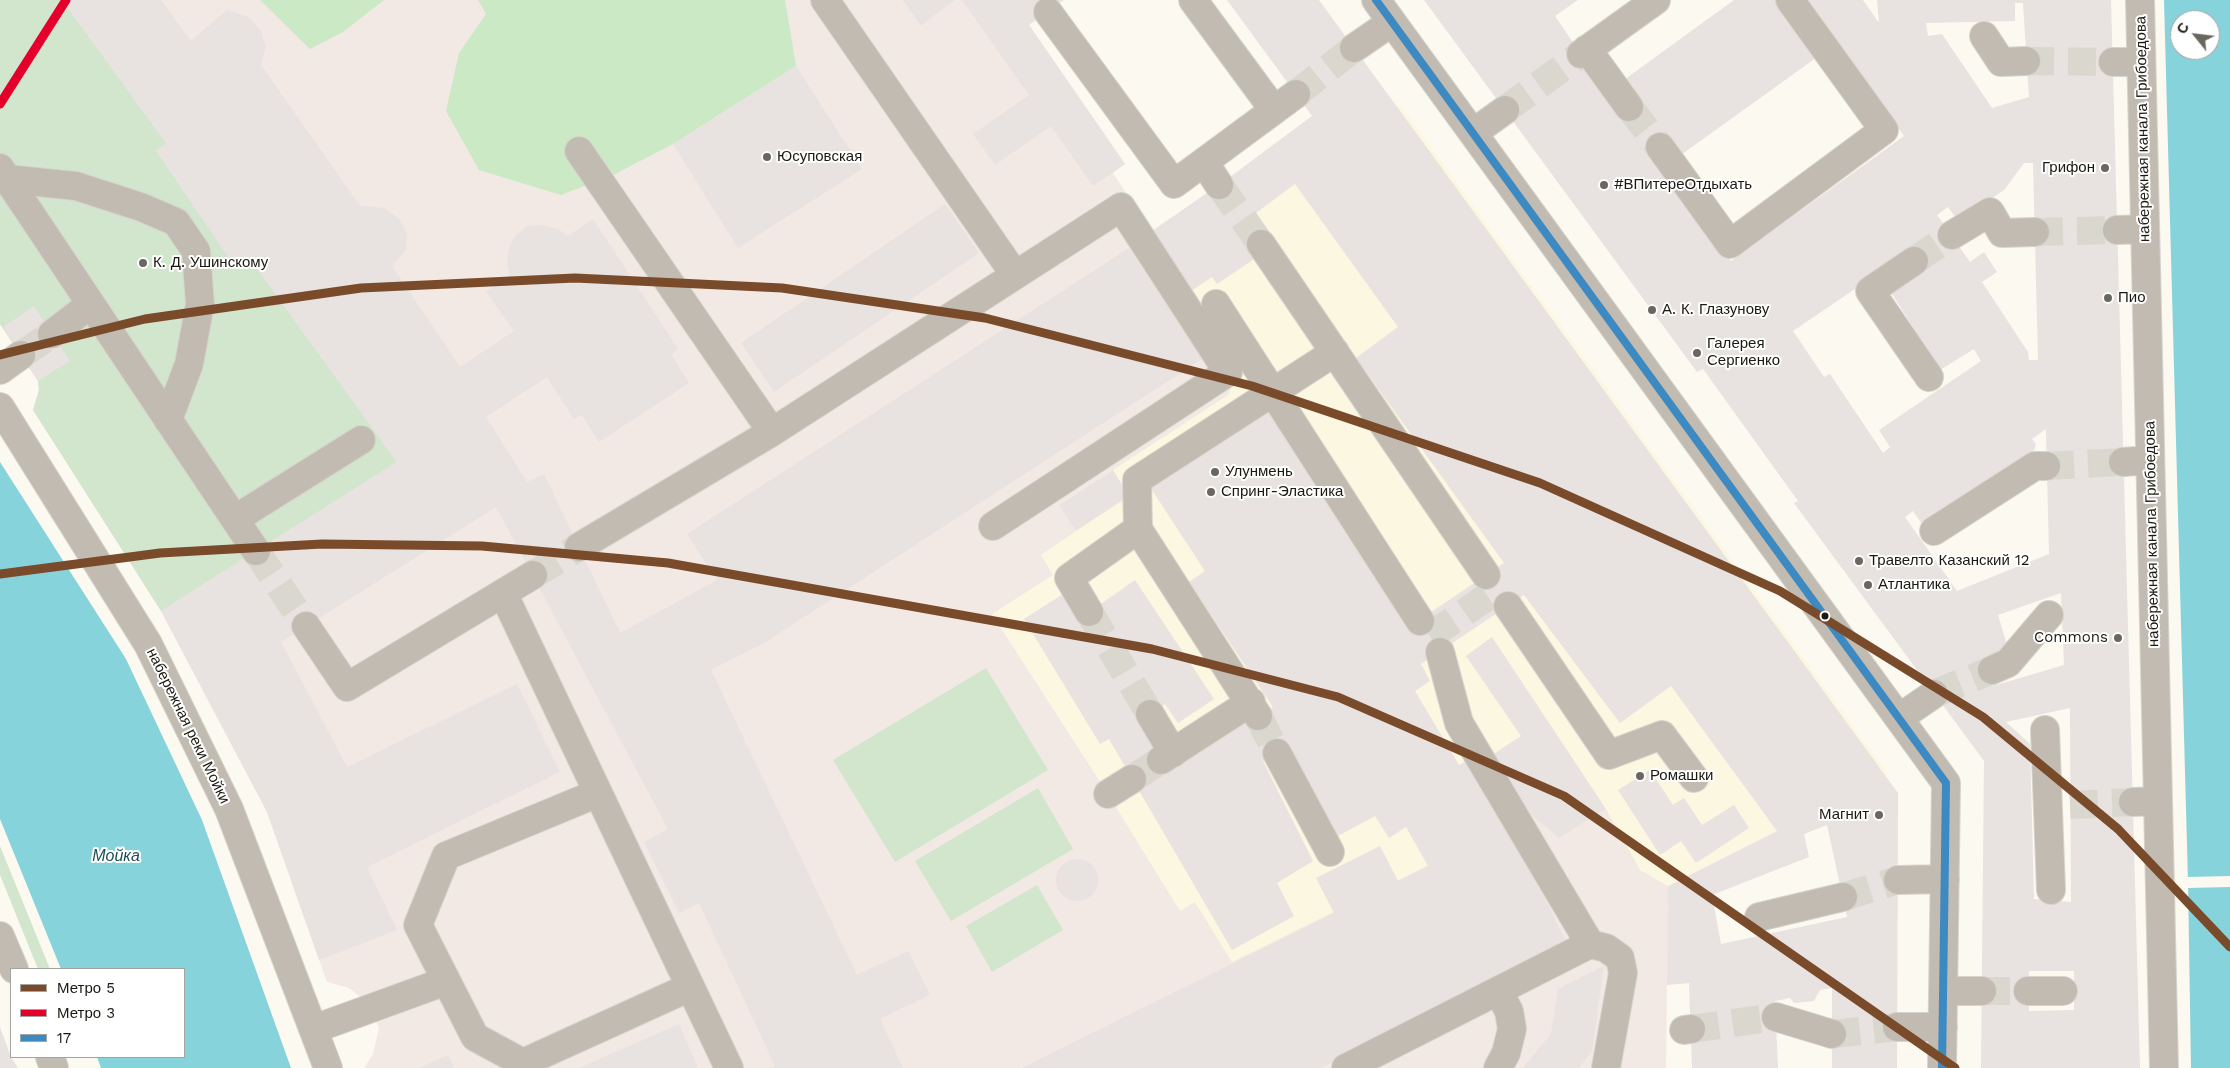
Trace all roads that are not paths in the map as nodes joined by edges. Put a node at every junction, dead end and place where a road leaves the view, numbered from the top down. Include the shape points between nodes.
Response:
1 (826, 0) edge
2 (1193, 0) edge
3 (1376, 0) edge
4 (1656, 0) edge
5 (1790, 0) edge
6 (2140, 0) edge
7 (1048, 12) dead end
8 (1392, 22) junction
9 (1984, 36) dead end
10 (1354, 48) tunnel mouth
11 (2026, 62) tunnel mouth
12 (2113, 62) tunnel mouth
13 (2141, 62) junction
14 (1296, 94) tunnel mouth
15 (1630, 107) tunnel mouth
16 (1274, 110) junction
17 (1505, 110) tunnel mouth
18 (1473, 133) junction
19 (1660, 147) tunnel mouth
20 (579, 151) dead end
21 (1204, 162) junction
22 (4, 173) edge
23 (1219, 185) tunnel mouth
24 (2145, 229) junction
25 (2117, 230) tunnel mouth
26 (2035, 232) tunnel mouth
27 (1952, 236) tunnel mouth
28 (1261, 244) tunnel mouth
29 (1914, 262) tunnel mouth
30 (1015, 276) junction
31 (91, 304) junction
32 (1216, 304) dead end
33 (52, 334) tunnel mouth
34 (1335, 352) junction
35 (1929, 377) dead end
36 (1273, 392) junction
37 (0, 407) edge
38 (168, 420) junction
39 (772, 432) junction
40 (361, 440) dead end
41 (2150, 460) junction
42 (2123, 462) tunnel mouth
43 (2046, 466) tunnel mouth
44 (235, 519) junction
45 (993, 526) dead end
46 (1138, 529) junction
47 (1934, 531) dead end
48 (578, 547) tunnel mouth
49 (256, 551) tunnel mouth
50 (533, 575) tunnel mouth
51 (1486, 575) dead end
52 (503, 593) junction
53 (1508, 606) dead end
54 (1089, 612) tunnel mouth
55 (2049, 615) dead end
56 (1420, 621) dead end
57 (306, 626) tunnel mouth
58 (1440, 652) dead end
59 (1992, 670) tunnel mouth
60 (1934, 694) tunnel mouth
61 (1150, 714) tunnel mouth
62 (1899, 718) junction
63 (2045, 730) dead end
64 (1278, 753) tunnel mouth
65 (1694, 778) dead end
66 (1132, 779) tunnel mouth
67 (598, 793) junction
68 (1108, 794) dead end
69 (1330, 852) dead end
70 (1945, 879) junction
71 (1898, 880) tunnel mouth
72 (2051, 890) dead end
73 (1843, 897) tunnel mouth
74 (1759, 917) dead end
75 (0, 936) edge
76 (1590, 944) junction
77 (14, 968) edge
78 (446, 980) junction
79 (690, 987) junction
80 (1498, 991) junction
81 (1944, 991) junction
82 (1982, 991) tunnel mouth
83 (2028, 991) tunnel mouth
84 (2063, 991) dead end
85 (1776, 1017) tunnel mouth
86 (1897, 1027) tunnel mouth
87 (1943, 1027) junction
88 (314, 1030) junction
89 (1832, 1034) tunnel mouth
90 (328, 1068) edge
91 (729, 1068) edge
92 (1346, 1068) edge
93 (1498, 1068) edge
94 (1606, 1068) edge
95 (1942, 1068) edge
96 (2164, 1068) edge

1 - 30 street
2 - 16 street
3 - 8 street
4 - 15 street via 1584,51
5 - 19 street via 1884,130 1730,244
6 - 13 street, набережная канала Грибоедова
7 - 21 street via 1174,184
8 - 10 street
8 - 18 street
9 - 11 street via 2001,62
12 - 13 street
13 - 24 street, набережная канала Грибоедова
14 - 16 street
16 - 21 street
17 - 18 street
18 - 62 street
20 - 39 street
21 - 23 street
22 - 31 street
22 - 38 street via 76,186 141,207 176,222 196,251 200,304 189,364
24 - 25 street
24 - 41 street, набережная канала Грибоедова
26 - 27 street via 2002,233 1990,212
28 - 34 street
29 - 35 street via 1870,291
30 - 39 street
30 - 45 street via 1121,207 1228,372
31 - 33 street
31 - 38 street
32 - 36 street
34 - 36 street
34 - 51 street
36 - 46 street via 1138,480
36 - 56 street
37 - 88 street, набережная реки Мойки via 148,644 229,809
38 - 44 street
39 - 48 street
40 - 44 street
41 - 42 street
41 - 96 street, набережная канала Грибоедова via 2145,802
43 - 47 street via 2035,466
44 - 49 street
46 - 54 street via 1068,578
46 - 61 street via 1255,709 1167,756
50 - 52 street
52 - 57 street via 347,687
52 - 67 street
53 - 65 street via 1609,755 1662,735
55 - 59 street via 2008,663
58 - 76 street via 1459,723
60 - 62 street
62 - 70 street via 1946,783
63 - 72 street via 2059,805
64 - 69 street
66 - 68 street
67 - 78 street via 446,856 418,925
67 - 79 street
70 - 71 street
70 - 81 street
73 - 74 street
75 - 77 street
76 - 80 street
76 - 94 street via 1606,948 1620,958 1623,973
78 - 79 street via 475,1038 523,1063
78 - 88 street
79 - 91 street
80 - 92 street
80 - 93 street via 1509,1011 1512,1029
81 - 82 street
81 - 87 street
83 - 84 street
85 - 89 street
86 - 87 street
87 - 95 street
88 - 90 street, набережная реки Мойки

